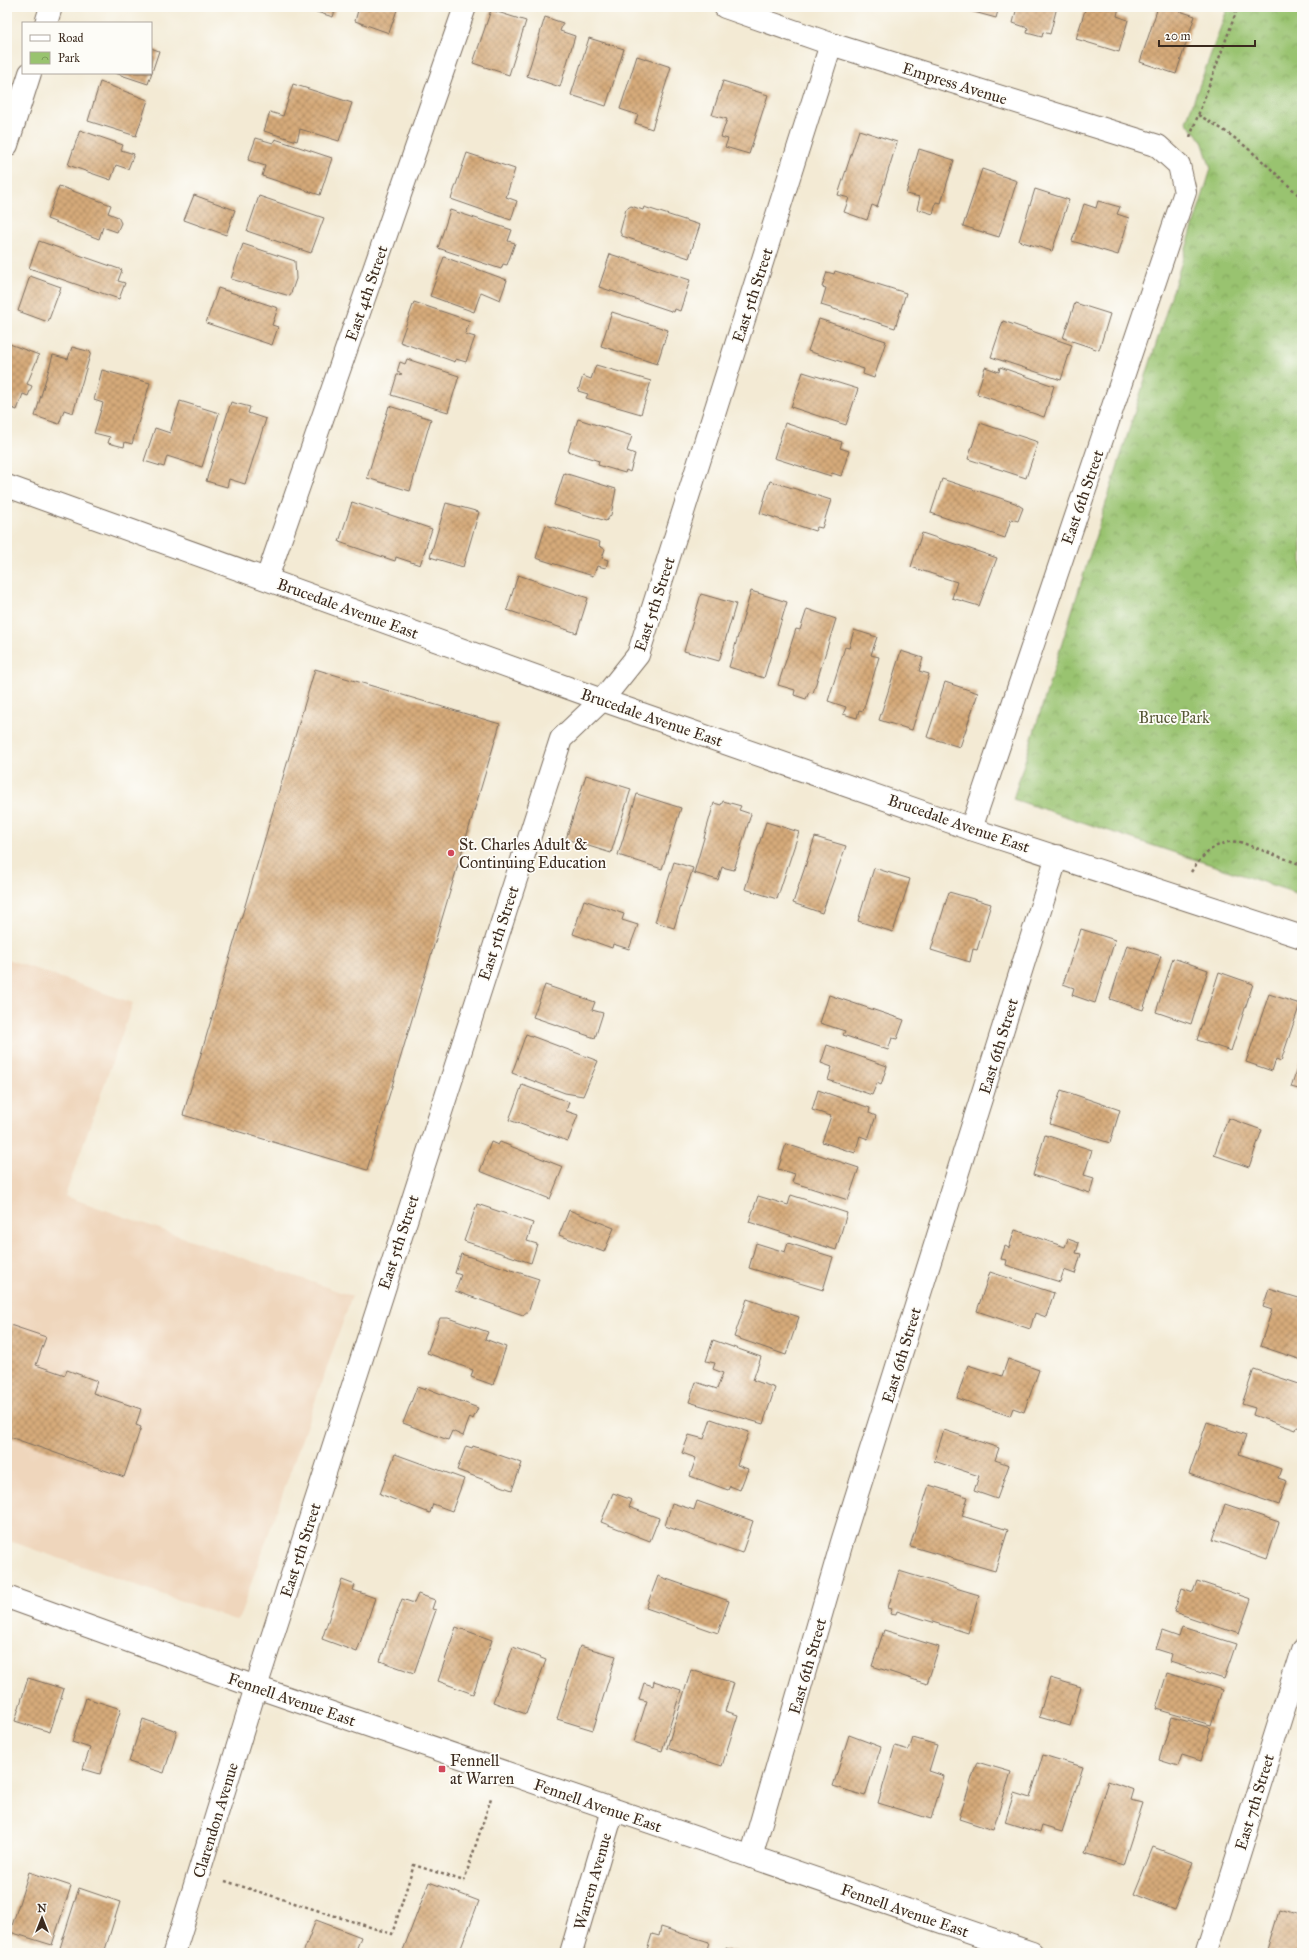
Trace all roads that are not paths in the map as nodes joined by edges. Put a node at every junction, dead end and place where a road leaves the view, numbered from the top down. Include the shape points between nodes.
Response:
1 (51, 7) edge
2 (465, 7) edge
3 (725, 7) edge
4 (46, 22) edge
5 (831, 44) junction
6 (30, 74) edge
7 (7, 145) edge
8 (1180, 165) joint
9 (7, 486) edge
10 (267, 578) junction
11 (602, 700) junction
12 (971, 829) junction
13 (1057, 856) junction
14 (1302, 937) edge
15 (7, 1597) edge
16 (1302, 1650) edge
17 (256, 1687) junction
18 (613, 1810) junction
19 (751, 1857) junction
20 (174, 1953) edge
21 (571, 1953) edge
22 (1032, 1953) edge
23 (1207, 1953) edge

1 - 4 street
2 - 10 street, East 4th Street
3 - 5 street, Empress Avenue
5 - 8 street, Empress Avenue via 1158,146
5 - 11 street, East 5th Street via 638,655
6 - 7 street
8 - 12 street, East 6th Street via 1185,192
9 - 10 street, Brucedale Avenue East
10 - 11 street, Brucedale Avenue East
11 - 12 street, Brucedale Avenue East
11 - 17 street, East 5th Street via 561,739
12 - 13 street, Brucedale Avenue East
13 - 14 street, Brucedale Avenue East
13 - 19 street, East 6th Street via 842,1542
15 - 17 street, Fennell Avenue East
16 - 23 street, East 7th Street
17 - 18 street, Fennell Avenue East
17 - 20 street, Clarendon Avenue
18 - 19 street, Fennell Avenue East
18 - 21 street, Warren Avenue
19 - 22 street, Fennell Avenue East

